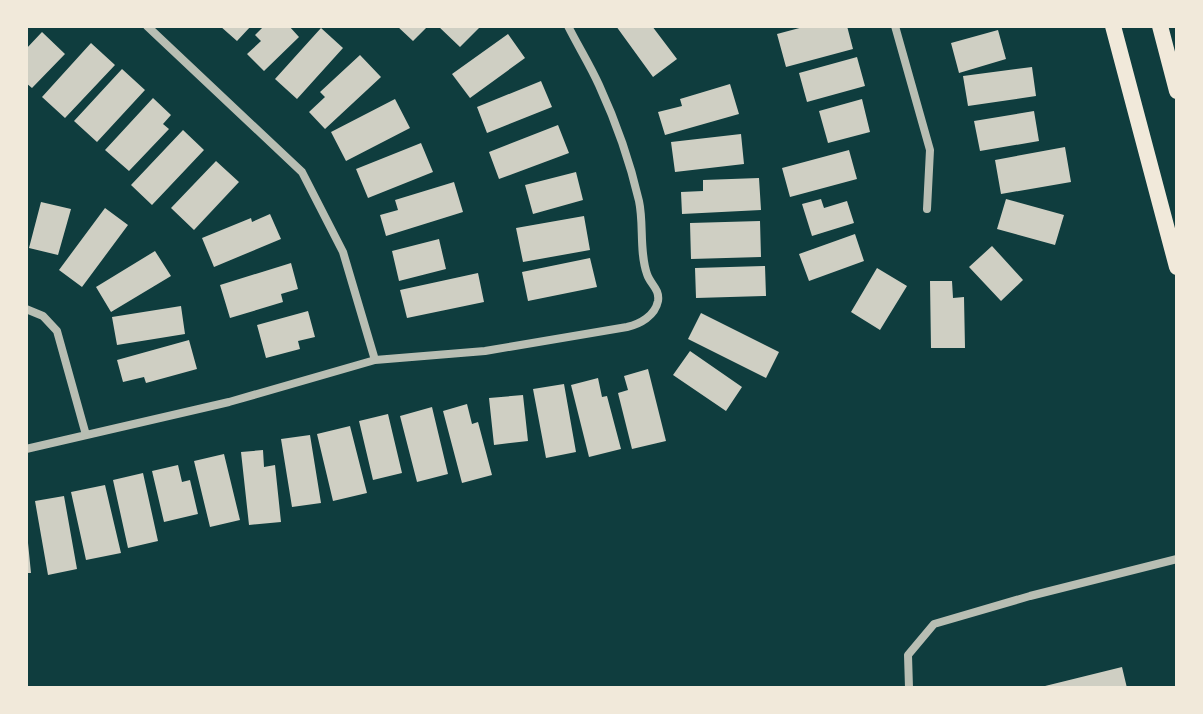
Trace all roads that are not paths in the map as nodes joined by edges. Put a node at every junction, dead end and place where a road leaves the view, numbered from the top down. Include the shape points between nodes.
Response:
1 (147, 26) edge
2 (568, 26) edge
3 (895, 26) edge
4 (1113, 26) edge
5 (1160, 26) edge
6 (1177, 91) edge
7 (927, 209) dead end
8 (1177, 267) edge
9 (26, 309) edge
10 (375, 360) junction
11 (86, 435) junction
12 (26, 449) edge
13 (1177, 559) edge
14 (909, 688) edge

1 - 10 street via 302,172 343,252
2 - 10 street via 600,86 630,165 647,276 656,288 653,311 638,325 485,351
3 - 7 street via 930,150
4 - 8 main road
5 - 6 main road
9 - 11 street via 43,316 57,331
10 - 11 street
11 - 12 street
13 - 14 street via 934,624 908,655

